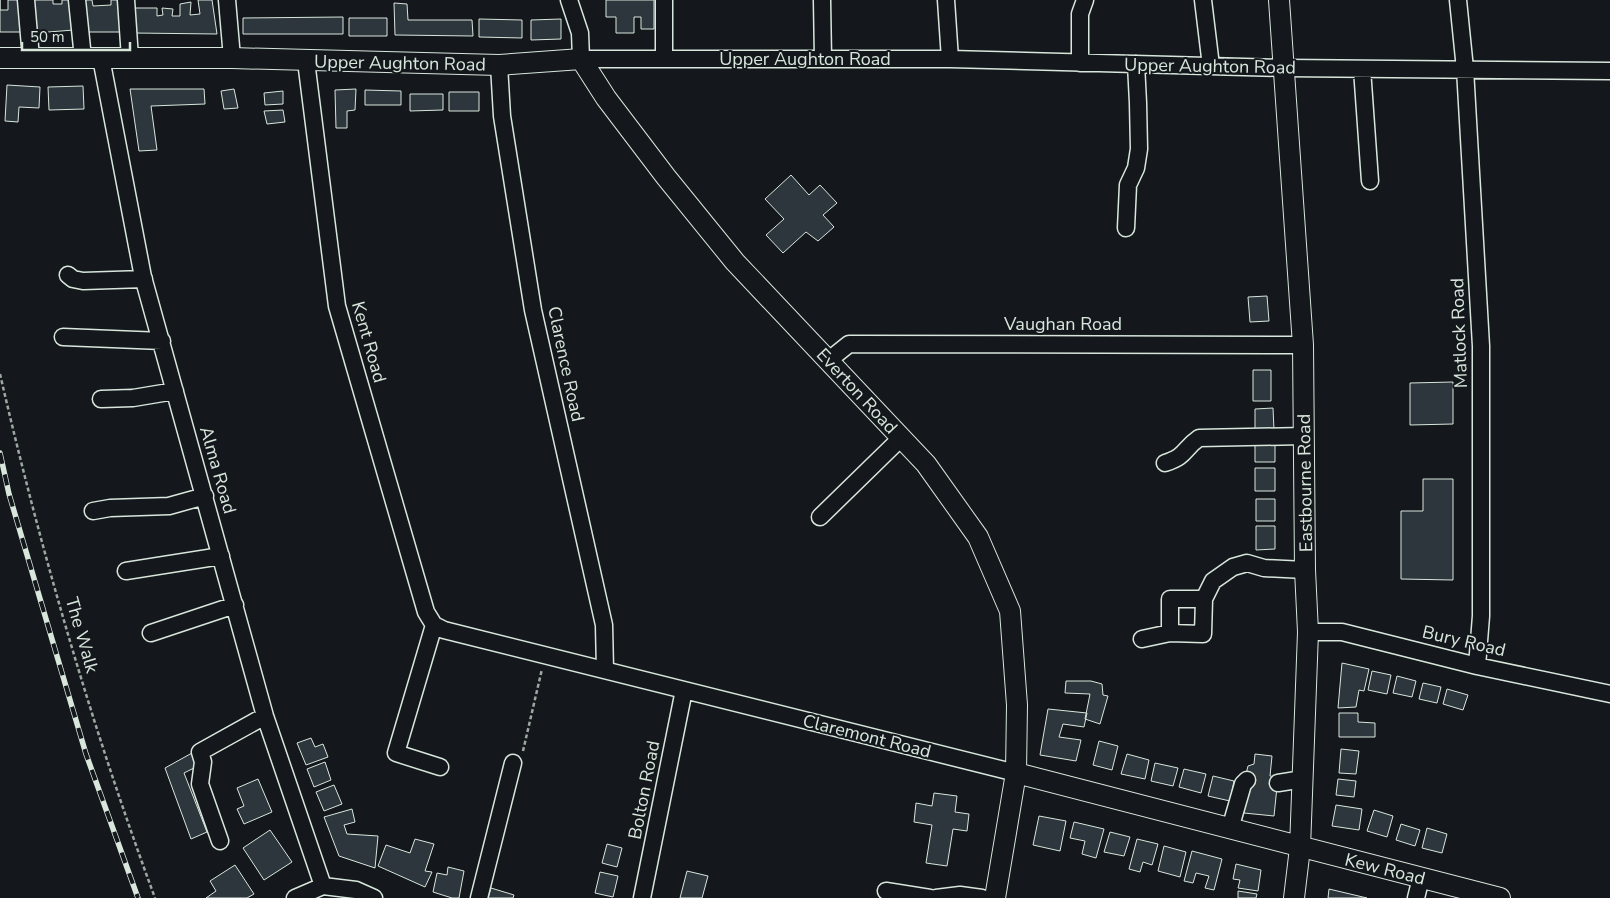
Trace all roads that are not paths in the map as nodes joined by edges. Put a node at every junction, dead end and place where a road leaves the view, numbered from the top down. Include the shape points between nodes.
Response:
1 (26, 0) edge
2 (77, 0) edge
3 (126, 0) edge
4 (227, 0) edge
5 (569, 0) edge
6 (664, 0) edge
7 (822, 0) edge
8 (946, 0) edge
9 (1085, 0) edge
10 (1203, 0) edge
11 (1279, 0) edge
12 (1458, 0) edge
13 (0, 58) edge
14 (31, 58) junction
15 (92, 58) junction
16 (130, 58) junction
17 (232, 58) junction
18 (581, 59) junction
19 (664, 59) junction
20 (823, 59) junction
21 (950, 59) junction
22 (306, 61) junction
23 (1080, 63) junction
24 (1136, 64) junction
25 (499, 65) junction
26 (1211, 66) junction
27 (1285, 68) junction
28 (1362, 69) junction
29 (1465, 69) junction
30 (1610, 71) edge
31 (1370, 181) dead end
32 (1126, 228) dead end
33 (68, 275) dead end
34 (144, 279) junction
35 (63, 336) dead end
36 (162, 341) junction
37 (1303, 345) junction
38 (829, 360) junction
39 (175, 391) junction
40 (100, 399) dead end
41 (1304, 436) junction
42 (902, 438) junction
43 (1165, 463) dead end
44 (205, 496) junction
45 (93, 511) dead end
46 (820, 517) dead end
47 (221, 556) junction
48 (1305, 570) junction
49 (126, 571) dead end
50 (1204, 599) junction
51 (235, 605) junction
52 (434, 625) junction
53 (1308, 632) junction
54 (151, 633) dead end
55 (1170, 633) junction
56 (1142, 639) dead end
57 (1477, 666) junction
58 (605, 670) junction
59 (684, 690) junction
60 (1610, 694) edge
61 (265, 716) junction
62 (513, 763) road end
63 (440, 768) dead end
64 (1016, 773) junction
65 (1303, 779) junction
66 (1247, 780) dead end
67 (1278, 783) tunnel mouth
68 (1230, 829) junction
69 (220, 840) dead end
70 (1300, 848) junction
71 (1421, 878) junction
72 (323, 886) junction
73 (886, 891) dead end
74 (1491, 897) edge
75 (295, 898) edge
76 (374, 898) edge
77 (479, 898) edge
78 (642, 898) edge
79 (930, 898) edge
80 (936, 898) edge
81 (982, 898) edge
82 (995, 898) edge
83 (1294, 898) edge
84 (1416, 898) edge

1 - 14 street
2 - 15 street, Alma Road
3 - 16 street
4 - 17 street
5 - 18 street via 580,33
6 - 19 street
7 - 20 street
8 - 21 street
9 - 23 street via 1080,14
10 - 26 street
11 - 27 main road, Eastbourne Road
12 - 29 street, Matlock Road
13 - 14 main road, Upper Aughton Road
14 - 15 main road, Upper Aughton Road
15 - 16 main road, Upper Aughton Road
15 - 34 street, Alma Road
16 - 17 main road, Upper Aughton Road
17 - 22 main road, Upper Aughton Road
18 - 19 street, Upper Aughton Road
18 - 25 main road, Upper Aughton Road
18 - 38 main road, Everton Road via 606,98 735,262
19 - 20 street, Upper Aughton Road
20 - 21 street, Upper Aughton Road
21 - 23 street, Upper Aughton Road
22 - 25 main road, Upper Aughton Road
22 - 52 street, Kent Road via 337,306 426,612
23 - 24 street, Upper Aughton Road
24 - 26 street, Upper Aughton Road
24 - 32 street via 1139,149 1136,168 1128,185
25 - 58 street, Clarence Road via 502,116 533,310 604,625
26 - 27 street, Upper Aughton Road
27 - 28 street, Upper Aughton Road
27 - 37 main road, Eastbourne Road
28 - 29 street, Upper Aughton Road
28 - 31 street
29 - 30 street, Upper Aughton Road
29 - 57 street, Matlock Road via 1481,346 1481,616
33 - 34 street via 82,281
34 - 36 street, Alma Road
35 - 36 street
36 - 39 street, Alma Road
37 - 38 street, Vaughan Road via 849,344
37 - 41 main road, Eastbourne Road
38 - 42 main road, Everton Road
39 - 40 street via 133,398
39 - 44 street, Alma Road
41 - 43 street via 1199,438 1184,454
41 - 48 main road, Eastbourne Road
42 - 46 street
42 - 64 main road, Everton Road via 926,464 978,536 1010,611 1017,706
44 - 45 street via 169,506
44 - 47 street, Alma Road
47 - 49 street
47 - 51 street, Alma Road
48 - 50 street via 1264,568 1248,563 1233,567 1213,581
48 - 53 main road, Eastbourne Road
50 - 55 street via 1170,599
50 - 55 street via 1203,634
51 - 54 street
51 - 61 street, Alma Road
52 - 58 street, Claremont Road
52 - 63 street via 396,753
53 - 57 street, Bury Road via 1342,632
53 - 65 main road, Eastbourne Road
55 - 56 street
57 - 60 street, Bury Road
58 - 59 street, Claremont Road
59 - 64 street, Claremont Road
59 - 78 street, Bolton Road
61 - 69 street via 200,752 203,762 200,784
61 - 72 street, Alma Road
62 - 77 street
64 - 68 main road, Claremont Road
64 - 82 main road, Everton Road
65 - 67 street
65 - 70 main road, Eastbourne Road
66 - 68 street
68 - 70 main road, Claremont Road
70 - 71 main road, Kew Road
70 - 83 main road, Eastbourne Road
71 - 74 main road, Kew Road
71 - 84 street
72 - 75 street
72 - 76 street via 356,890
73 - 79 street
80 - 81 street via 960,895

